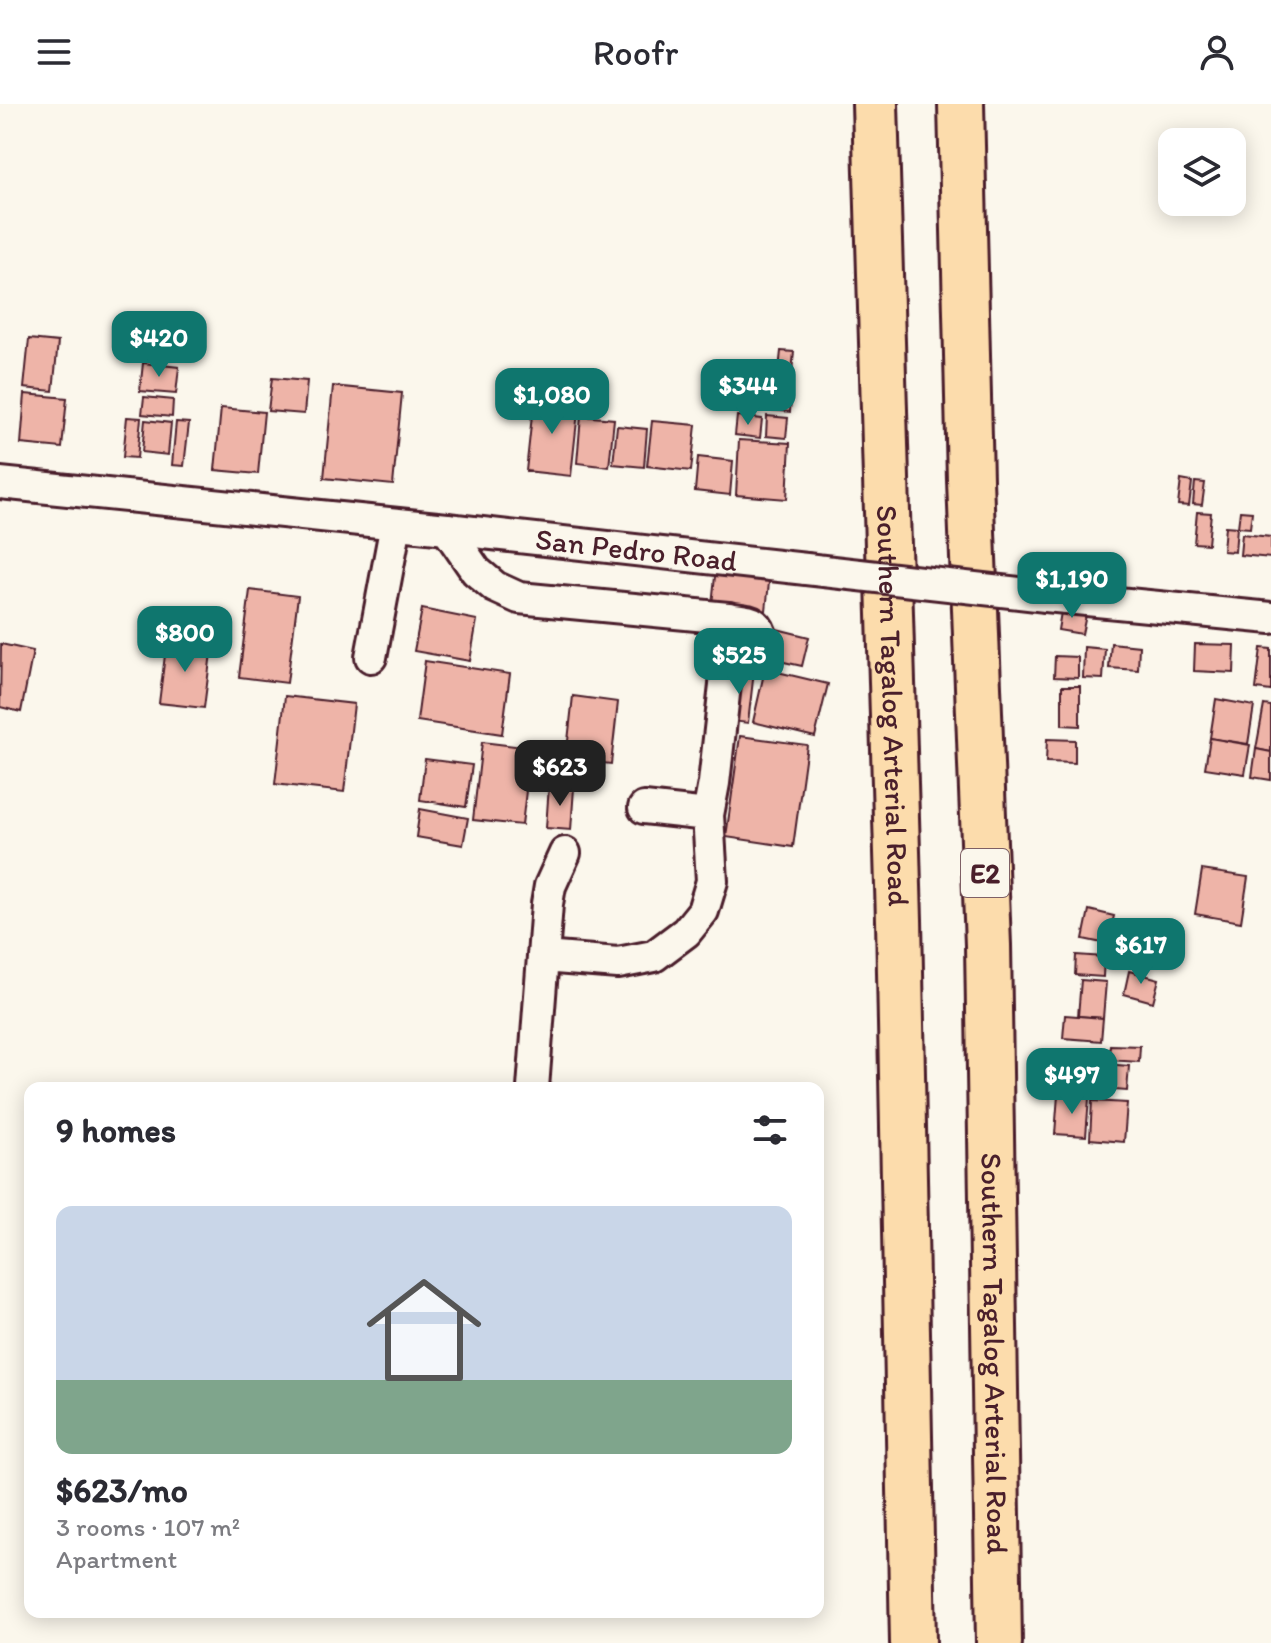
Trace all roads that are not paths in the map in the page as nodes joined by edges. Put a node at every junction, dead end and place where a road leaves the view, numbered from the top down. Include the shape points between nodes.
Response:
1 (875, 104) edge
2 (961, 104) edge
3 (0, 483) edge
4 (396, 524) junction
5 (447, 529) junction
6 (728, 618) junction
7 (1271, 618) edge
8 (763, 642) dead end
9 (371, 657) dead end
10 (644, 808) dead end
11 (708, 815) junction
12 (565, 853) dead end
13 (543, 957) junction
14 (533, 1082) edge
15 (913, 1643) edge
16 (999, 1643) edge

1 - 15 highway, Southern Tagalog Arterial Road
2 - 16 highway, Southern Tagalog Arterial Road / E2 via 988,945
3 - 4 street, San Pedro Road
4 - 5 street, San Pedro Road
4 - 9 street
5 - 6 street via 476,571 519,598
5 - 7 street, San Pedro Road, bridge
6 - 8 street via 752,622 760,628
6 - 11 street
10 - 11 street
11 - 13 street via 712,881 703,911 686,932 654,956 618,963
12 - 13 street via 550,886
13 - 14 street

